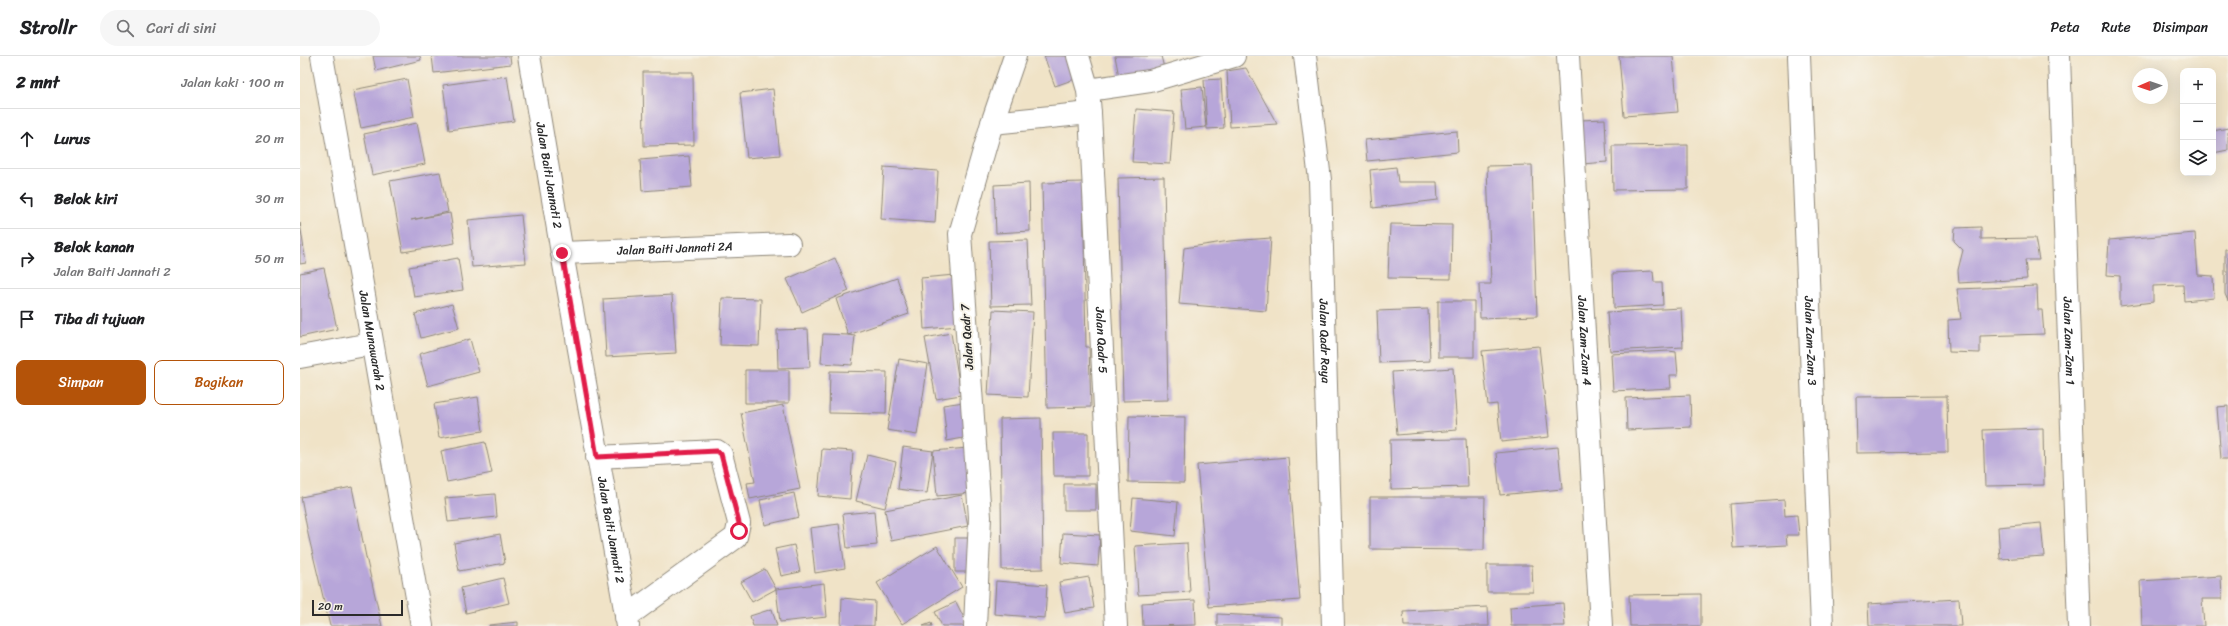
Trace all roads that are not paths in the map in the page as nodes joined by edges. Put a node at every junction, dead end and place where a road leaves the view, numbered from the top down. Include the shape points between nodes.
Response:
1 (322, 56) edge
2 (529, 56) edge
3 (1015, 56) edge
4 (1078, 56) edge
5 (1234, 56) edge
6 (1305, 56) edge
7 (1568, 56) edge
8 (1799, 56) edge
9 (2059, 56) edge
10 (1088, 90) junction
11 (1090, 113) junction
12 (992, 123) junction
13 (789, 244) dead end
14 (562, 253) junction
15 (371, 344) junction
16 (300, 357) edge
17 (597, 457) junction
18 (627, 621) edge
19 (422, 626) edge
20 (975, 626) edge
21 (1116, 626) edge
22 (1333, 626) edge
23 (1601, 626) edge
24 (1822, 626) edge
25 (2079, 626) edge

1 - 15 street, Jalan Munawarah 2
2 - 14 street, Jalan Baiti Jannati 2
3 - 12 street, Jalan Qadr 7
4 - 10 street, Jalan Qadr 5
5 - 10 street via 1150,81
6 - 22 street, Jalan Qadr Raya via 1320,180
7 - 23 street, Jalan Zam-Zam 4
8 - 24 street, Jalan Zam-Zam 3
9 - 25 street, Jalan Zam-Zam 1
10 - 11 street, Jalan Qadr 5
11 - 12 street
11 - 21 street, Jalan Qadr 5
12 - 20 street, Jalan Qadr 7 via 960,234 980,517
13 - 14 street, Jalan Baiti Jannati 2A
14 - 17 street, Jalan Baiti Jannati 2
15 - 16 street
15 - 19 street, Jalan Munawarah 2
17 - 18 street, Jalan Baiti Jannati 2
17 - 18 street via 717,451 721,454 739,523 736,537

